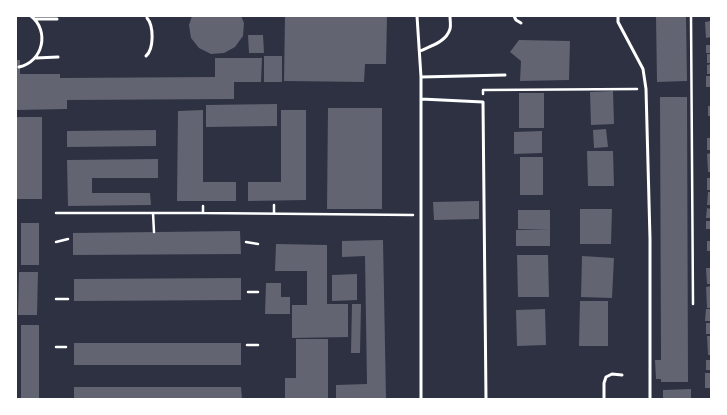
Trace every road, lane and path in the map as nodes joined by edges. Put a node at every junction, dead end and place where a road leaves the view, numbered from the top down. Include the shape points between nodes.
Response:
1 (31, 16) edge
2 (417, 16) edge
3 (450, 16) edge
4 (514, 16) edge
5 (618, 16) edge
6 (691, 16) edge
7 (147, 18) dead end
8 (35, 19) junction
9 (57, 19) dead end
10 (521, 23) dead end
11 (420, 51) junction
12 (146, 56) dead end
13 (36, 58) junction
14 (58, 58) dead end
15 (20, 67) dead end
16 (505, 75) dead end
17 (421, 78) junction
18 (646, 89) junction
19 (483, 90) dead end
20 (421, 99) junction
21 (274, 205) dead end
22 (203, 206) dead end
23 (56, 213) dead end
24 (153, 213) junction
25 (203, 213) junction
26 (274, 214) junction
27 (422, 215) junction
28 (154, 232) dead end
29 (68, 239) dead end
30 (56, 242) dead end
31 (246, 242) dead end
32 (258, 244) dead end
33 (248, 292) dead end
34 (258, 292) dead end
35 (56, 299) dead end
36 (68, 299) dead end
37 (693, 304) dead end
38 (247, 345) dead end
39 (258, 345) dead end
40 (56, 347) dead end
41 (66, 347) dead end
42 (622, 375) dead end
43 (421, 399) edge
44 (486, 399) edge
45 (604, 399) edge
46 (650, 399) edge

1 - 8 lane
2 - 11 lane
3 - 11 lane via 450,29 444,38
4 - 10 lane
5 - 18 lane via 618,22 643,69
6 - 37 path
7 - 12 lane via 151,22 152,48
8 - 9 lane
8 - 13 lane via 42,34
11 - 17 lane
13 - 14 lane
13 - 15 lane
16 - 17 lane
17 - 20 lane
18 - 19 path
18 - 46 lane via 650,239
20 - 27 lane
20 - 44 lane via 483,102
21 - 26 path
22 - 25 path
23 - 24 path
24 - 25 path
24 - 28 path
25 - 26 path
26 - 27 path
27 - 43 lane
29 - 30 path
31 - 32 path
33 - 34 path
35 - 36 path
38 - 39 path
40 - 41 path
42 - 45 lane via 612,374 606,377

